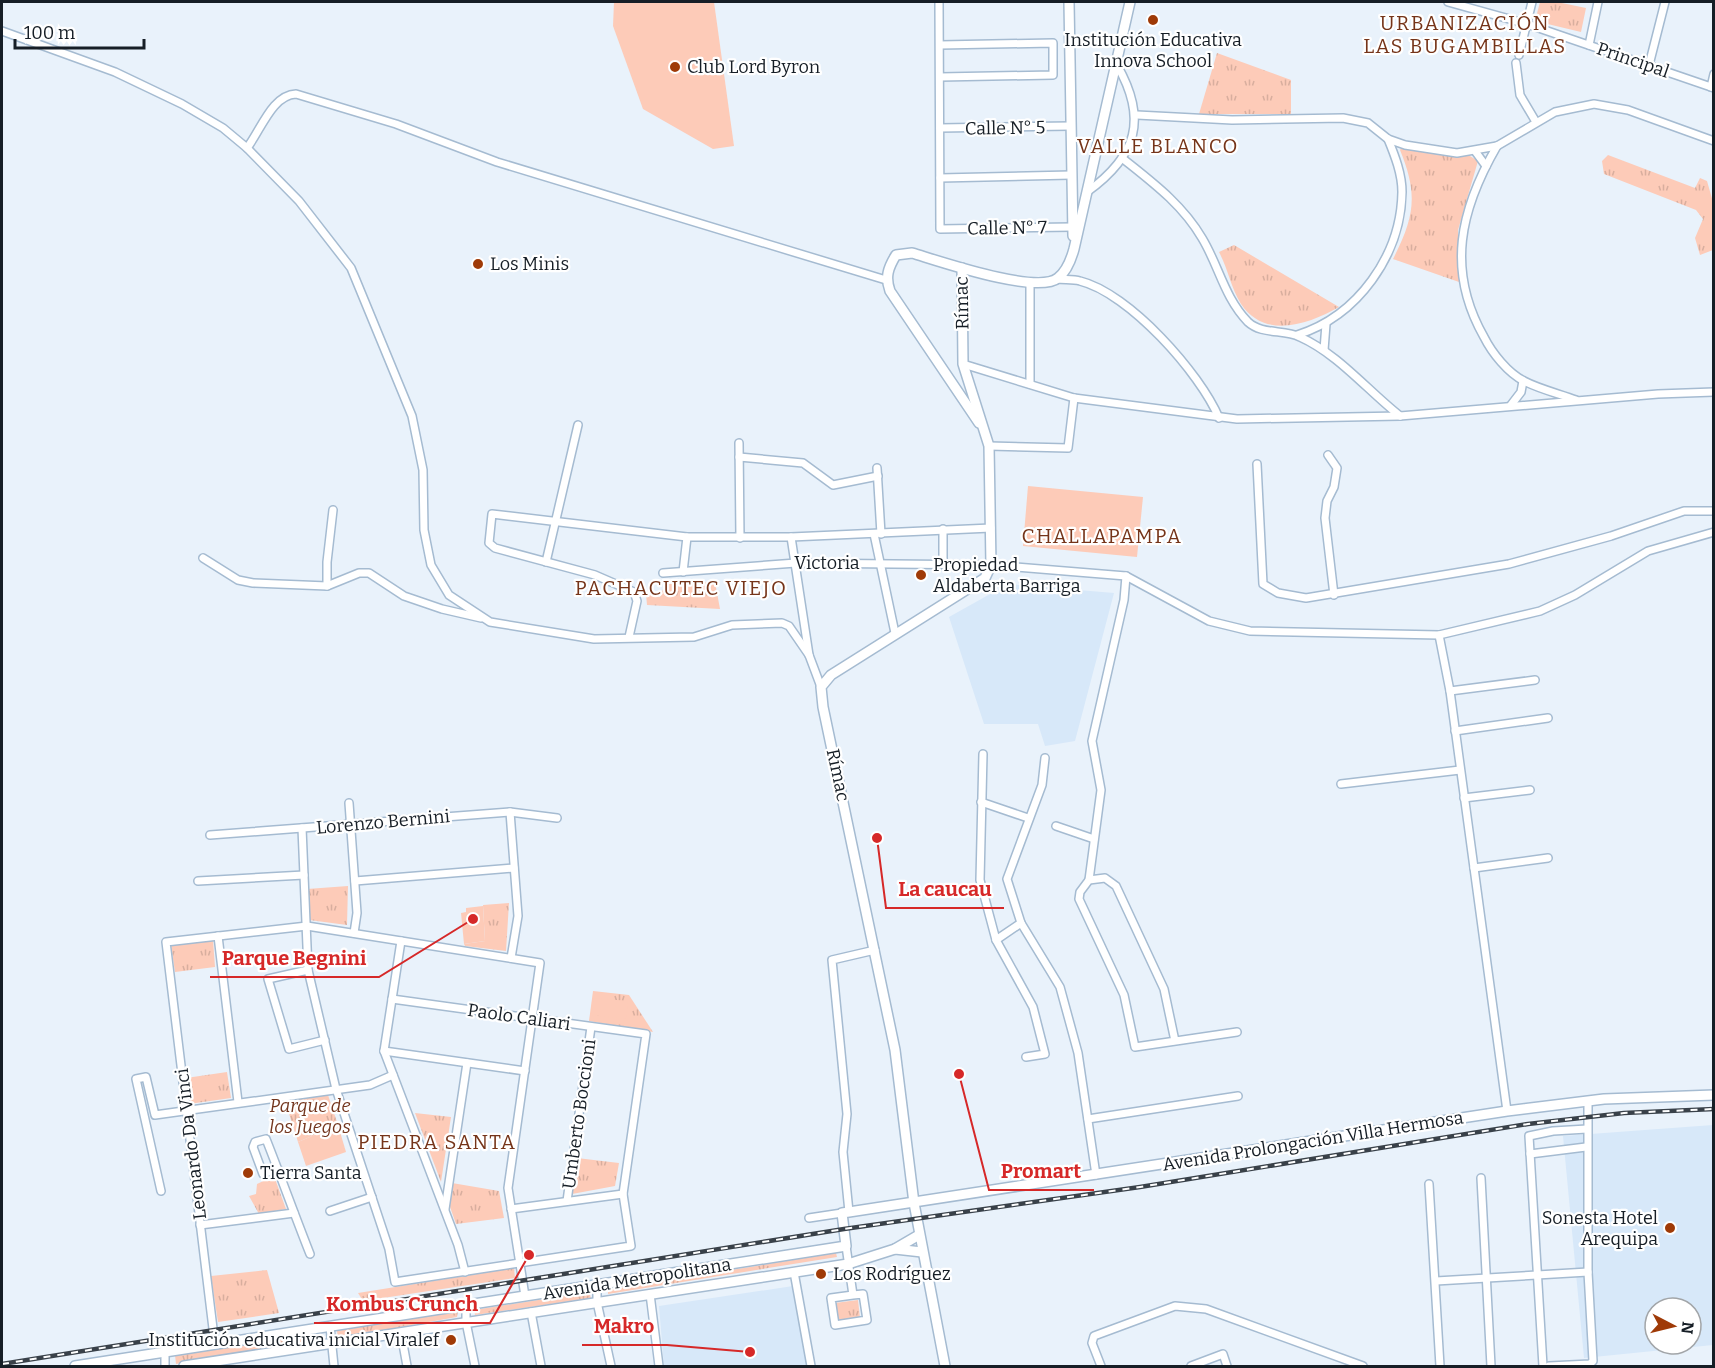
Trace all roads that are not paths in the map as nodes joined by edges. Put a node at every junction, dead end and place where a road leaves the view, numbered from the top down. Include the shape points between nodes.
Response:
1 (939, 2) edge
2 (1069, 2) edge
3 (1130, 2) edge
4 (1448, 2) edge
5 (1532, 2) edge
6 (1598, 2) edge
7 (1665, 2) edge
8 (1465, 4) edge
9 (1527, 24) junction
10 (2, 30) edge
11 (940, 45) junction
12 (1589, 45) junction
13 (1519, 55) dead end
14 (1516, 63) dead end
15 (1117, 65) junction
16 (1649, 65) junction
17 (1713, 74) edge
18 (940, 77) junction
19 (1712, 88) edge
20 (1137, 115) junction
21 (1536, 122) junction
22 (1071, 126) junction
23 (940, 128) junction
24 (1388, 139) junction
25 (1713, 141) edge
26 (1497, 146) junction
27 (247, 148) junction
28 (1475, 151) junction
29 (1122, 158) junction
30 (1486, 166) junction
31 (1071, 175) junction
32 (940, 178) junction
33 (1087, 192) junction
34 (1073, 227) junction
35 (1074, 249) junction
36 (962, 268) junction
37 (1057, 279) junction
38 (886, 280) junction
39 (1030, 283) junction
40 (1326, 324) junction
41 (1298, 335) junction
42 (1324, 350) junction
43 (963, 364) junction
44 (1523, 381) junction
45 (1030, 384) junction
46 (1713, 392) edge
47 (1074, 398) junction
48 (1581, 401) junction
49 (1511, 405) junction
50 (1400, 416) junction
51 (1219, 418) junction
52 (578, 424) dead end
53 (985, 432) junction
54 (739, 443) dead end
55 (989, 446) junction
56 (1328, 455) dead end
57 (739, 457) junction
58 (1257, 464) dead end
59 (333, 510) dead end
60 (1713, 511) edge
61 (556, 521) junction
62 (991, 528) junction
63 (943, 529) junction
64 (1713, 532) edge
65 (878, 534) junction
66 (687, 537) junction
67 (791, 537) junction
68 (740, 538) junction
69 (202, 558) dead end
70 (546, 562) junction
71 (796, 562) junction
72 (879, 564) junction
73 (943, 564) junction
74 (991, 565) junction
75 (683, 572) junction
76 (663, 573) dead end
77 (1126, 576) junction
78 (327, 586) junction
79 (1334, 595) junction
80 (486, 620) junction
81 (895, 633) junction
82 (1439, 635) junction
83 (628, 637) junction
84 (809, 655) junction
85 (1535, 680) dead end
86 (821, 687) junction
87 (1450, 691) junction
88 (1548, 718) dead end
89 (1455, 731) junction
90 (982, 754) dead end
91 (1045, 758) dead end
92 (1460, 770) junction
93 (1341, 784) dead end
94 (1530, 790) dead end
95 (1464, 798) junction
96 (981, 802) junction
97 (349, 803) dead end
98 (510, 812) junction
99 (557, 818) dead end
100 (1028, 818) junction
101 (351, 824) junction
102 (1056, 826) dead end
103 (302, 828) junction
104 (210, 835) dead end
105 (1094, 839) junction
106 (1548, 858) dead end
107 (1474, 867) junction
108 (514, 868) junction
109 (304, 876) junction
110 (1089, 880) junction
111 (198, 881) dead end
112 (355, 881) junction
113 (1021, 923) junction
114 (306, 926) junction
115 (354, 933) junction
116 (218, 936) junction
117 (996, 940) junction
118 (401, 941) junction
119 (875, 950) junction
120 (511, 958) junction
121 (308, 970) junction
122 (392, 999) junction
123 (532, 1018) junction
124 (591, 1027) junction
125 (1237, 1032) dead end
126 (325, 1040) junction
127 (1175, 1041) junction
128 (384, 1051) junction
129 (1026, 1057) dead end
130 (467, 1063) junction
131 (525, 1071) junction
132 (393, 1075) junction
133 (336, 1089) junction
134 (1713, 1095) edge
135 (1238, 1096) dead end
136 (1588, 1101) junction
137 (238, 1102) junction
138 (186, 1108) junction
139 (1507, 1111) junction
140 (1088, 1119) junction
141 (1587, 1129) junction
142 (1586, 1147) junction
143 (1530, 1154) junction
144 (278, 1169) junction
145 (1096, 1175) junction
146 (1481, 1178) dead end
147 (1429, 1184) dead end
148 (161, 1191) dead end
149 (623, 1194) junction
150 (372, 1197) junction
151 (567, 1202) junction
152 (914, 1203) junction
153 (511, 1209) junction
154 (444, 1210) junction
155 (330, 1211) dead end
156 (846, 1212) junction
157 (294, 1213) junction
158 (809, 1218) dead end
159 (200, 1226) junction
160 (919, 1234) junction
161 (846, 1246) junction
162 (894, 1249) junction
163 (922, 1252) junction
164 (310, 1254) dead end
165 (520, 1263) junction
166 (848, 1264) junction
167 (465, 1272) junction
168 (794, 1272) junction
169 (1588, 1272) junction
170 (1537, 1275) junction
171 (1486, 1278) junction
172 (1436, 1281) junction
173 (597, 1285) junction
174 (650, 1294) junction
175 (853, 1295) junction
176 (525, 1296) junction
177 (597, 1302) junction
178 (466, 1305) junction
179 (531, 1312) junction
180 (466, 1322) junction
181 (330, 1327) junction
182 (401, 1333) junction
183 (330, 1344) junction
184 (215, 1345) junction
185 (165, 1353) junction
186 (226, 1363) edge
187 (75, 1366) edge
188 (165, 1366) edge
189 (184, 1366) edge
190 (334, 1366) edge
191 (407, 1366) edge
192 (475, 1366) edge
193 (542, 1366) edge
194 (610, 1366) edge
195 (659, 1366) edge
196 (811, 1366) edge
197 (945, 1366) edge
198 (1101, 1366) edge
199 (1191, 1366) edge
200 (1227, 1366) edge
201 (1363, 1366) edge
202 (1440, 1366) edge
203 (1491, 1366) edge
204 (1543, 1366) edge
205 (1549, 1366) edge

1 - 11 street
2 - 22 main road
3 - 15 main road
4 - 8 street, Principal
5 - 9 street
6 - 12 street
7 - 16 street
8 - 9 street, Principal
9 - 12 street, Principal
9 - 13 street
10 - 27 street via 115,72 182,104 223,128
11 - 18 street
11 - 18 street via 1053,43 1053,75
12 - 16 street, Principal
14 - 21 street via 1520,95
15 - 20 street via 1128,84
15 - 33 main road
16 - 19 street, Principal
17 - 19 street
18 - 23 street
20 - 24 street via 1232,120 1343,117 1368,123
20 - 29 street
21 - 25 street via 1566,108 1608,105
21 - 26 street
22 - 23 street, Calle N° 5
22 - 31 main road
23 - 32 street
24 - 28 street via 1440,152
24 - 40 street via 1402,190 1400,220 1391,246 1359,296
26 - 28 street
26 - 30 street
27 - 38 street via 278,101 296,94 396,124 497,162
27 - 80 street via 299,201 351,268 412,416 423,470 424,530 431,565 449,595
28 - 30 street
29 - 33 street
29 - 41 street via 1188,216 1204,240 1231,303 1251,324 1271,332
30 - 44 street via 1460,244 1463,285 1486,342
31 - 32 street
31 - 34 main road
32 - 34 street, Calle N° 7 via 940,229
33 - 35 main road
34 - 35 main road
35 - 37 main road via 1068,266
36 - 38 main road, Rímac via 901,253 889,266
36 - 39 main road
36 - 43 main road, Rímac
37 - 39 main road
37 - 51 street via 1081,281 1125,304 1170,345
38 - 53 main road, Rímac
39 - 45 street
40 - 41 street
40 - 42 street
41 - 42 street
42 - 50 street
43 - 45 street
43 - 53 main road, Rímac
44 - 48 street
44 - 49 street via 1521,392
45 - 47 street
46 - 48 street
47 - 51 street
47 - 55 street via 1068,448
48 - 49 street
49 - 50 street
50 - 51 street
52 - 61 street
53 - 55 main road, Rímac
54 - 57 street
55 - 62 main road, Rímac
56 - 79 street via 1337,468 1325,518
57 - 65 street via 803,463 833,485 877,472
57 - 68 street
58 - 79 street via 1263,584 1278,593 1306,598
59 - 78 street
60 - 79 street via 1684,512 1509,564
61 - 66 street
61 - 70 street
61 - 70 street via 492,514 489,543
62 - 63 street
62 - 74 main road, Rímac
63 - 65 street
63 - 73 street
64 - 82 street via 1648,551 1575,595 1540,611
65 - 67 street
65 - 72 street
66 - 68 street
66 - 75 street
67 - 68 street
67 - 71 street
69 - 78 street via 238,580
70 - 83 street via 595,575 634,592 637,601
71 - 72 street, Victoria
71 - 75 street, Victoria
71 - 84 street
72 - 73 street, Victoria
72 - 81 street
73 - 74 street, Victoria
74 - 77 street, Victoria
74 - 81 main road via 985,578
75 - 76 street, Victoria
77 - 82 street via 1226,627 1250,631
77 - 105 street via 1092,741 1101,790
78 - 80 street via 369,573 404,596
80 - 83 street via 594,639
81 - 86 main road via 831,675
82 - 87 street
83 - 84 street via 694,637 732,625 782,623 789,626
84 - 86 street
85 - 87 street
86 - 119 main road, Rímac
87 - 89 street
88 - 89 street
89 - 92 street
90 - 96 street
91 - 100 street via 1042,785
92 - 93 street
92 - 95 street
94 - 95 street
95 - 107 street
96 - 100 street
96 - 117 street via 980,880
97 - 101 street
98 - 99 street, Lorenzo Bernini
98 - 101 street, Lorenzo Bernini
98 - 108 street
100 - 113 street via 1007,879
101 - 103 street, Lorenzo Bernini
101 - 112 street
102 - 105 street
103 - 104 street, Lorenzo Bernini
103 - 109 street
105 - 110 street
106 - 107 street
107 - 139 street
108 - 112 street
108 - 120 street via 518,916
109 - 111 street
109 - 114 street
110 - 127 street via 1104,878 1116,886 1164,989
110 - 127 street via 1079,899 1124,995 1135,1047
112 - 115 street
113 - 117 street
113 - 140 street via 1060,987 1078,1053
114 - 115 street
114 - 116 street
114 - 121 street
115 - 118 street
116 - 137 street
116 - 138 street, Leonardo Da Vinci via 166,942
117 - 129 street via 1033,1007 1045,1054
118 - 120 street
118 - 122 street
119 - 152 main road, Rímac via 895,1050
119 - 156 street via 832,960 847,1113 843,1152
120 - 123 street via 540,963
121 - 126 street
121 - 126 street via 268,979 289,1049
122 - 123 street, Paolo Caliari
122 - 128 street
123 - 124 street, Paolo Caliari
123 - 131 street
124 - 149 street, Paolo Caliari via 646,1034
124 - 151 street, Umberto Boccioni
125 - 127 street
126 - 133 street
128 - 130 street
128 - 132 street
130 - 131 street
130 - 154 street
131 - 153 street via 508,1188
132 - 133 street via 370,1085
132 - 154 street
133 - 137 street
133 - 150 street
134 - 136 main road, Avenida Prolongación Villa Hermosa
135 - 140 street
136 - 139 main road, Avenida Prolongación Villa Hermosa
136 - 141 street
137 - 138 street
138 - 148 street via 155,1115 146,1077 136,1079
138 - 159 street, Leonardo Da Vinci
139 - 145 main road, Avenida Prolongación Villa Hermosa
140 - 145 street
141 - 142 street
141 - 143 street via 1529,1135
142 - 143 street
142 - 169 street
143 - 170 street
144 - 144 street via 263,1174 253,1147 255,1142 266,1139
144 - 157 street
145 - 152 main road, Avenida Prolongación Villa Hermosa
146 - 171 street
147 - 172 street
149 - 151 street
149 - 165 street via 631,1246
150 - 155 street
150 - 167 street via 395,1282
151 - 153 street
152 - 156 main road
152 - 160 main road, Rímac
153 - 165 street
154 - 167 street
156 - 158 street
156 - 161 main road
157 - 159 street
157 - 164 street
159 - 184 street, Leonardo Da Vinci
160 - 162 main road, Avenida Metropolitana
160 - 163 main road, Rímac
161 - 166 street
161 - 173 main road, Avenida Metropolitana
162 - 163 main road, Avenida Metropolitana
162 - 166 main road, Avenida Metropolitana
163 - 197 main road, Rímac
165 - 167 street
165 - 176 street
166 - 168 main road, Avenida Metropolitana
166 - 175 street
168 - 174 main road, Avenida Metropolitana
168 - 196 street
169 - 170 street
169 - 205 street via 1593,1360 1590,1364
170 - 171 street
170 - 204 street
171 - 172 street
171 - 203 street
172 - 202 street
173 - 176 main road, Avenida Metropolitana
173 - 177 street
174 - 177 main road, Avenida Metropolitana
174 - 195 street
175 - 175 street via 831,1298 835,1325 867,1320 863,1294
176 - 178 main road, Avenida Metropolitana
177 - 179 main road, Avenida Metropolitana
177 - 194 street
178 - 180 street
178 - 181 main road, Avenida Metropolitana
179 - 180 main road, Avenida Metropolitana
179 - 193 street
180 - 182 main road, Avenida Metropolitana
180 - 192 street
181 - 183 street
181 - 184 main road, Avenida Metropolitana
182 - 183 main road, Avenida Metropolitana
182 - 191 street
183 - 186 main road, Avenida Metropolitana
183 - 190 street
184 - 185 main road, Avenida Metropolitana
185 - 187 main road, Avenida Metropolitana
185 - 188 street
186 - 189 main road, Avenida Metropolitana
198 - 201 street via 1092,1343 1094,1336 1187,1305
199 - 200 street via 1223,1354

